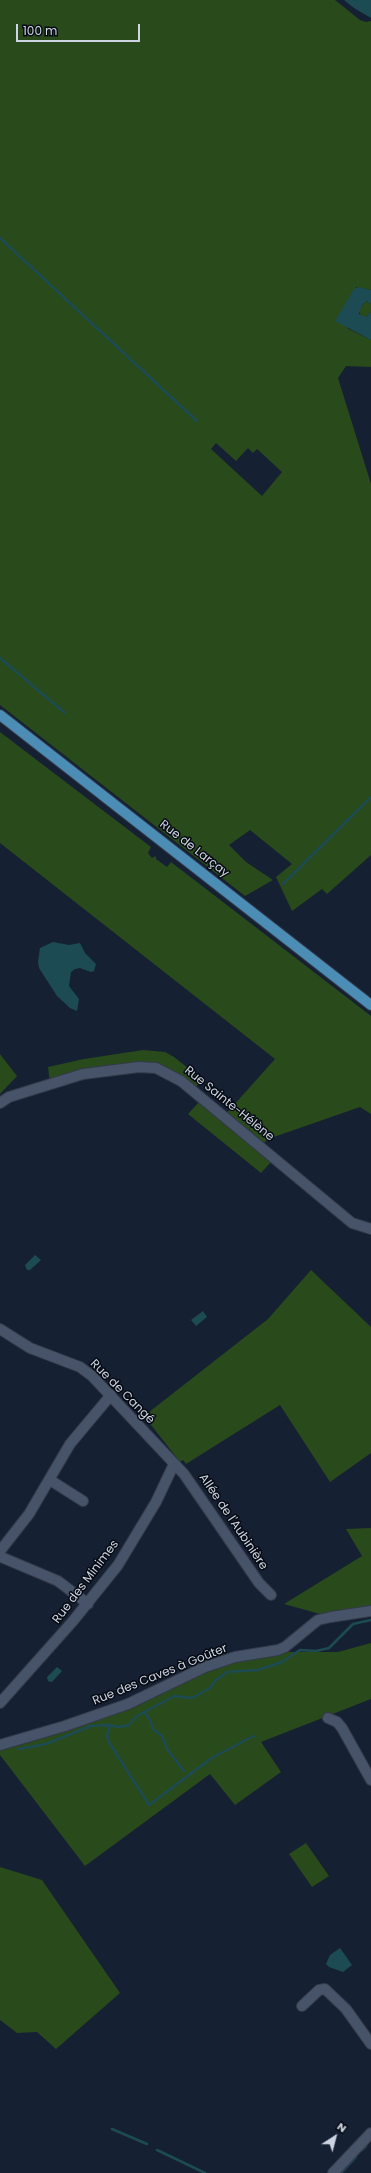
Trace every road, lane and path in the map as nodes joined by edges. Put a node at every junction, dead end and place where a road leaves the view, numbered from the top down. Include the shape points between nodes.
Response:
1 (0, 715) edge
2 (371, 1005) edge
3 (0, 1103) edge
4 (371, 1229) edge
5 (0, 1330) edge
6 (111, 1395) junction
7 (174, 1464) junction
8 (50, 1480) junction
9 (83, 1501) dead end
10 (0, 1551) edge
11 (0, 1554) edge
12 (271, 1596) dead end
13 (88, 1604) junction
14 (371, 1611) edge
15 (0, 1703) edge
16 (328, 1718) dead end
17 (0, 1745) edge
18 (371, 1780) edge
19 (302, 2006) dead end
20 (371, 2044) edge
21 (371, 2133) edge
22 (333, 2173) edge

1 - 2 main road, Rue de Larçay
3 - 4 street, Rue Sainte-Hélène via 9,1097 83,1074 139,1067 156,1068 181,1082 352,1223
5 - 6 street, Rue de Cangé via 30,1348 80,1367
6 - 7 street, Rue de Cangé
6 - 8 street via 70,1444
7 - 12 street, Allée de l'Aubinière via 193,1485 259,1583
7 - 13 street, Rue des Minimes via 151,1511 118,1565
8 - 9 street
8 - 10 street via 29,1514
11 - 13 street via 1,1557 58,1581
13 - 15 street, Rue des Minimes
14 - 17 street, Rue des Caves à Goûter via 318,1620 278,1650 235,1657 205,1667 128,1704
16 - 18 street via 342,1728
19 - 20 street via 319,1990 325,1989 346,2009
21 - 22 street

